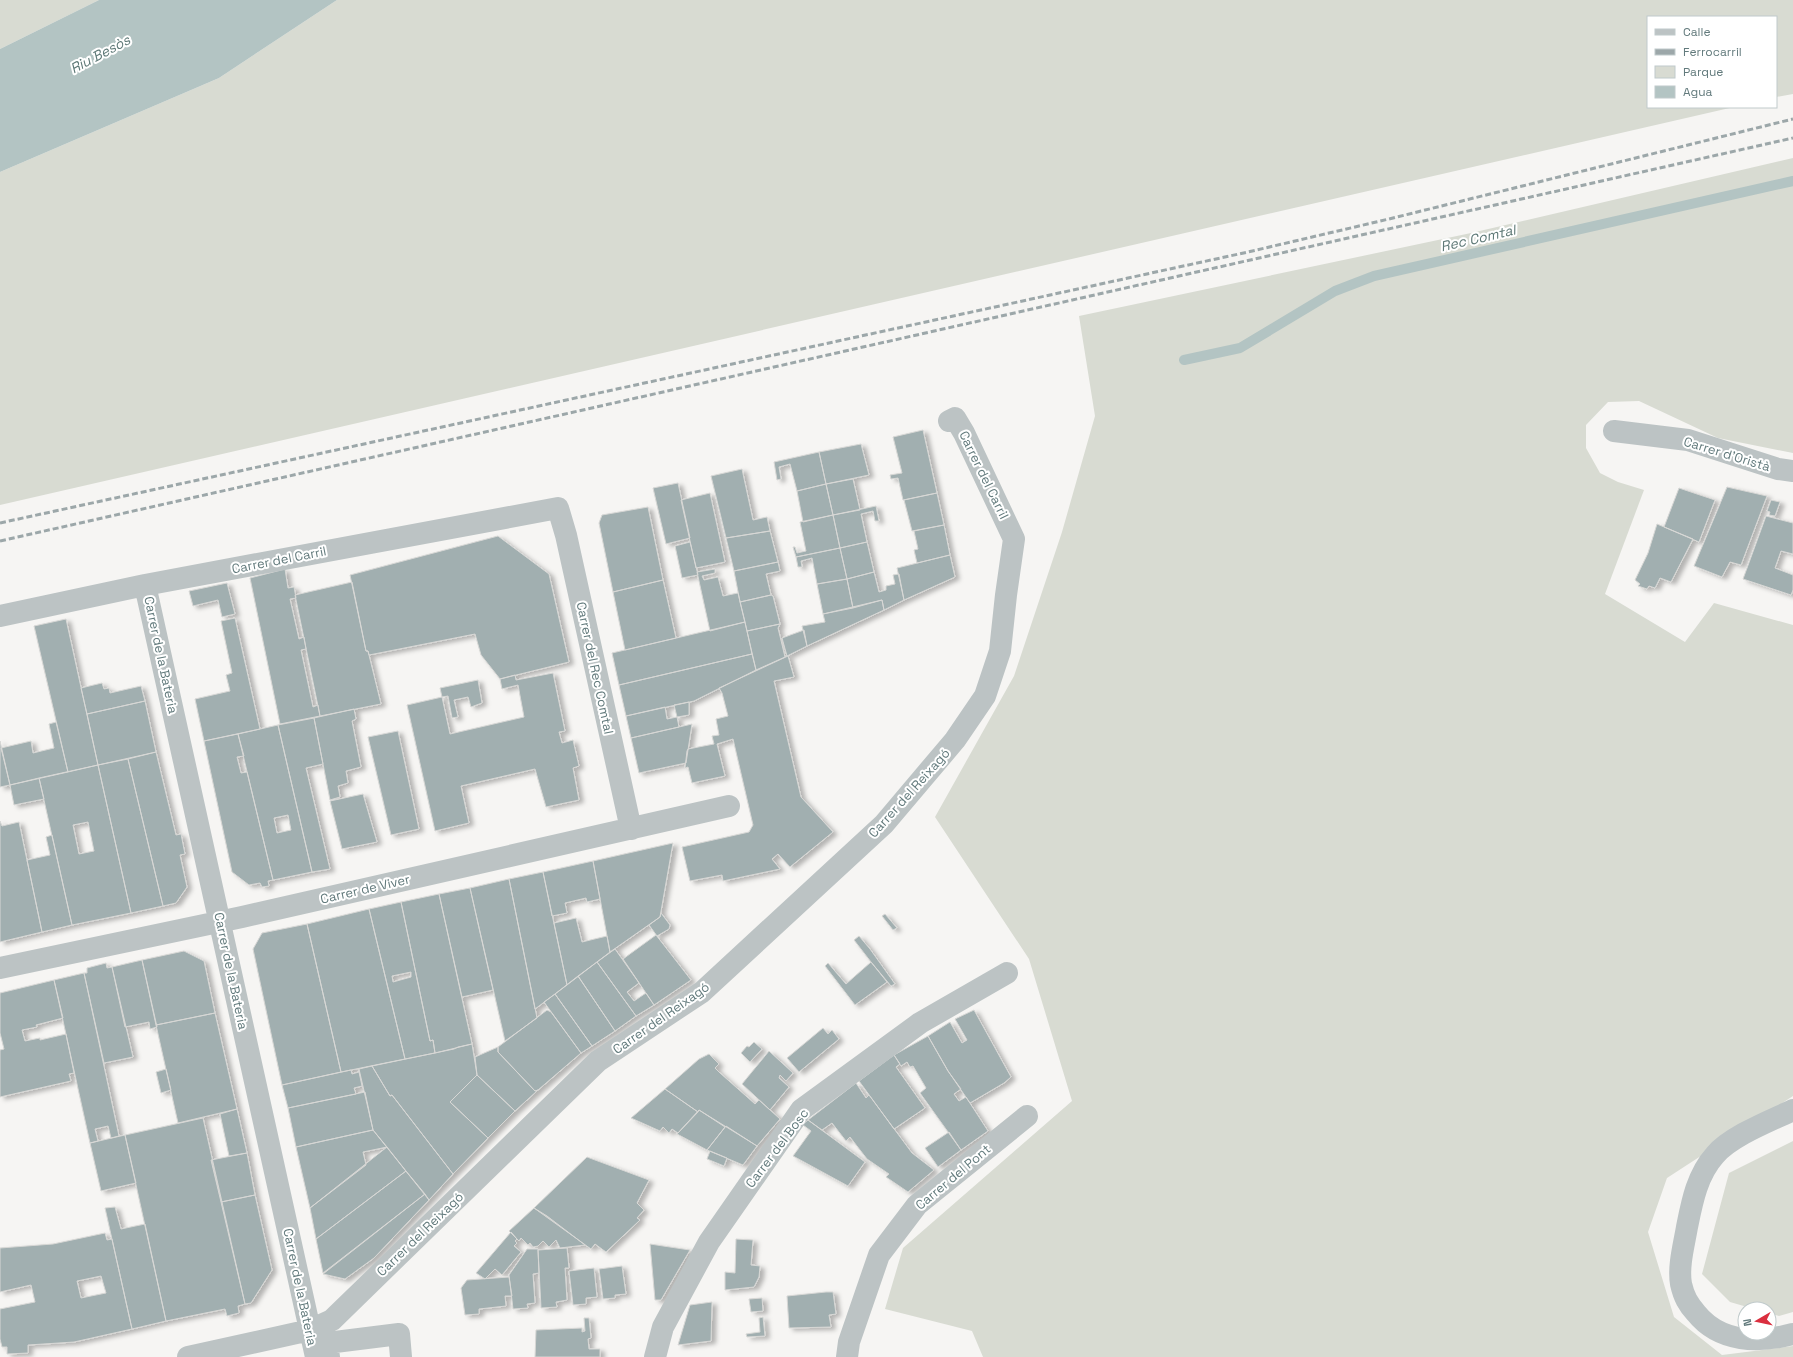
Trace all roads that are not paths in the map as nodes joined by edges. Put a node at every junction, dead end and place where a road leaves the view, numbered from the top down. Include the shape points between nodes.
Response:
1 (948, 421) dead end
2 (1614, 431) dead end
3 (1793, 471) edge
4 (558, 508) joint
5 (1014, 538) joint
6 (145, 585) junction
7 (0, 616) edge
8 (729, 806) dead end
9 (631, 829) junction
10 (220, 922) junction
11 (0, 968) edge
12 (1007, 973) dead end
13 (1793, 1110) edge
14 (1027, 1116) dead end
15 (310, 1330) junction
16 (1793, 1334) edge
17 (188, 1357) edge
18 (316, 1357) edge
19 (330, 1357) edge
20 (402, 1357) edge
21 (655, 1357) edge
22 (847, 1357) edge

1 - 5 street, Carrer del Carril via 955,418 964,433
2 - 3 street, Carrer d'Oristà via 1688,440 1778,469
4 - 6 street, Carrer del Carril
4 - 9 street, Carrer del Rec Comtal
5 - 15 street, Carrer del Reixagó via 1000,651 985,696 955,740 884,824 702,992 598,1061 332,1320
6 - 7 street, Carrer del Carril
6 - 10 street, Carrer de la Bateria
8 - 9 street, Carrer de Viver
9 - 10 street, Carrer de Viver
10 - 11 street, Carrer de Viver
10 - 15 street, Carrer de la Bateria
12 - 21 street, Carrer del Bosc via 920,1023 801,1110 709,1242 663,1327
13 - 16 street via 1740,1136 1716,1154 1702,1172 1690,1208 1682,1255 1681,1283 1686,1301 1702,1322 1722,1334 1742,1339 1768,1339
14 - 22 street, Carrer del Pont via 917,1205 879,1255 849,1342
15 - 17 street, Carrer del Reixagó
15 - 18 street, Carrer de la Bateria
19 - 20 street via 326,1343 399,1334

